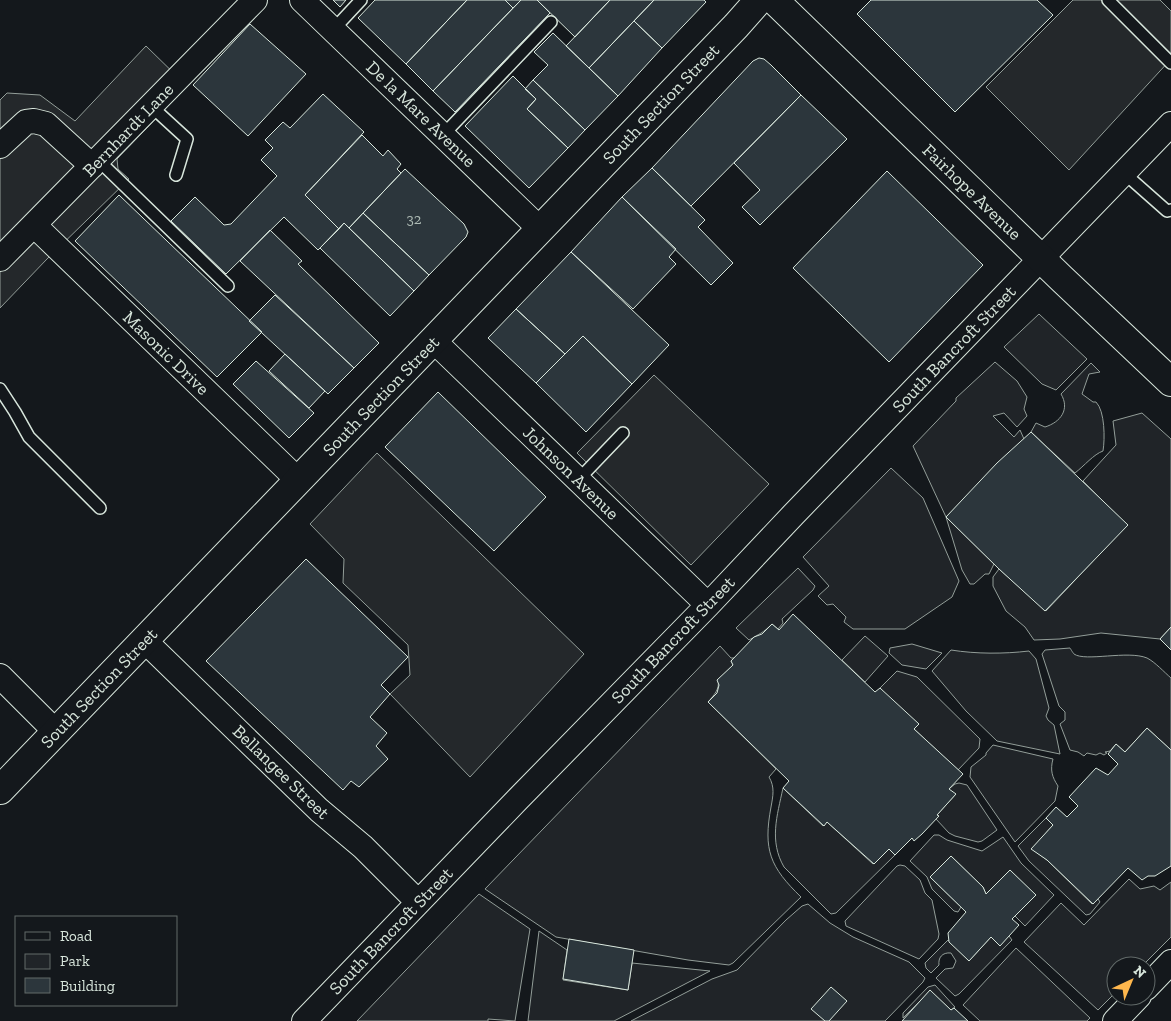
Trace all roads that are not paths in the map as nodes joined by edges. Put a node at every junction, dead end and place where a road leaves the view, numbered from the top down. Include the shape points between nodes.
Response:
1 (255, 0) edge
2 (302, 0) edge
3 (361, 0) edge
4 (759, 0) edge
5 (774, 0) edge
6 (1108, 0) edge
7 (551, 22) dead end
8 (333, 30) junction
9 (1171, 63) edge
10 (150, 106) junction
11 (1171, 124) edge
12 (443, 136) junction
13 (0, 146) edge
14 (95, 163) junction
15 (1124, 173) junction
16 (176, 175) dead end
17 (1171, 210) edge
18 (34, 225) junction
19 (540, 229) junction
20 (1041, 259) junction
21 (0, 260) edge
22 (228, 286) dead end
23 (434, 341) junction
24 (1171, 382) edge
25 (0, 389) edge
26 (623, 433) dead end
27 (578, 480) junction
28 (299, 481) junction
29 (100, 508) dead end
30 (708, 605) junction
31 (145, 641) junction
32 (0, 676) edge
33 (56, 732) junction
34 (0, 790) edge
35 (418, 902) junction
36 (1171, 962) edge
37 (1156, 978) edge
38 (1129, 1006) edge
39 (304, 1021) edge
40 (1114, 1021) edge

1 - 10 street, Bernhardt Lane
2 - 8 street, De la Mare Avenue
3 - 8 lane
4 - 19 street, South Section Street
5 - 20 street, Fairhope Avenue
6 - 9 lane
7 - 12 lane
8 - 12 street, De la Mare Avenue
10 - 14 street, Bernhardt Lane
10 - 16 lane via 187,139
11 - 15 street, South Bancroft Street
12 - 19 street, De la Mare Avenue
13 - 14 street via 26,122 34,121 46,124
14 - 18 street, Bernhardt Lane
14 - 22 lane
15 - 17 lane via 1167,211
15 - 20 street, South Bancroft Street
18 - 21 street, Bernhardt Lane
18 - 28 street, Masonic Drive
19 - 23 street, South Section Street
20 - 24 street, Fairhope Avenue
20 - 30 street, South Bancroft Street
23 - 27 street, Johnson Avenue
23 - 28 street, South Section Street
25 - 29 lane via 29,437
26 - 27 lane
27 - 30 street, Johnson Avenue
28 - 31 street, South Section Street
30 - 35 street, South Bancroft Street
31 - 33 street, South Section Street
31 - 35 street, Bellangee Street
32 - 33 street
33 - 34 street, South Section Street
35 - 39 street, South Bancroft Street
36 - 37 street
38 - 40 street

